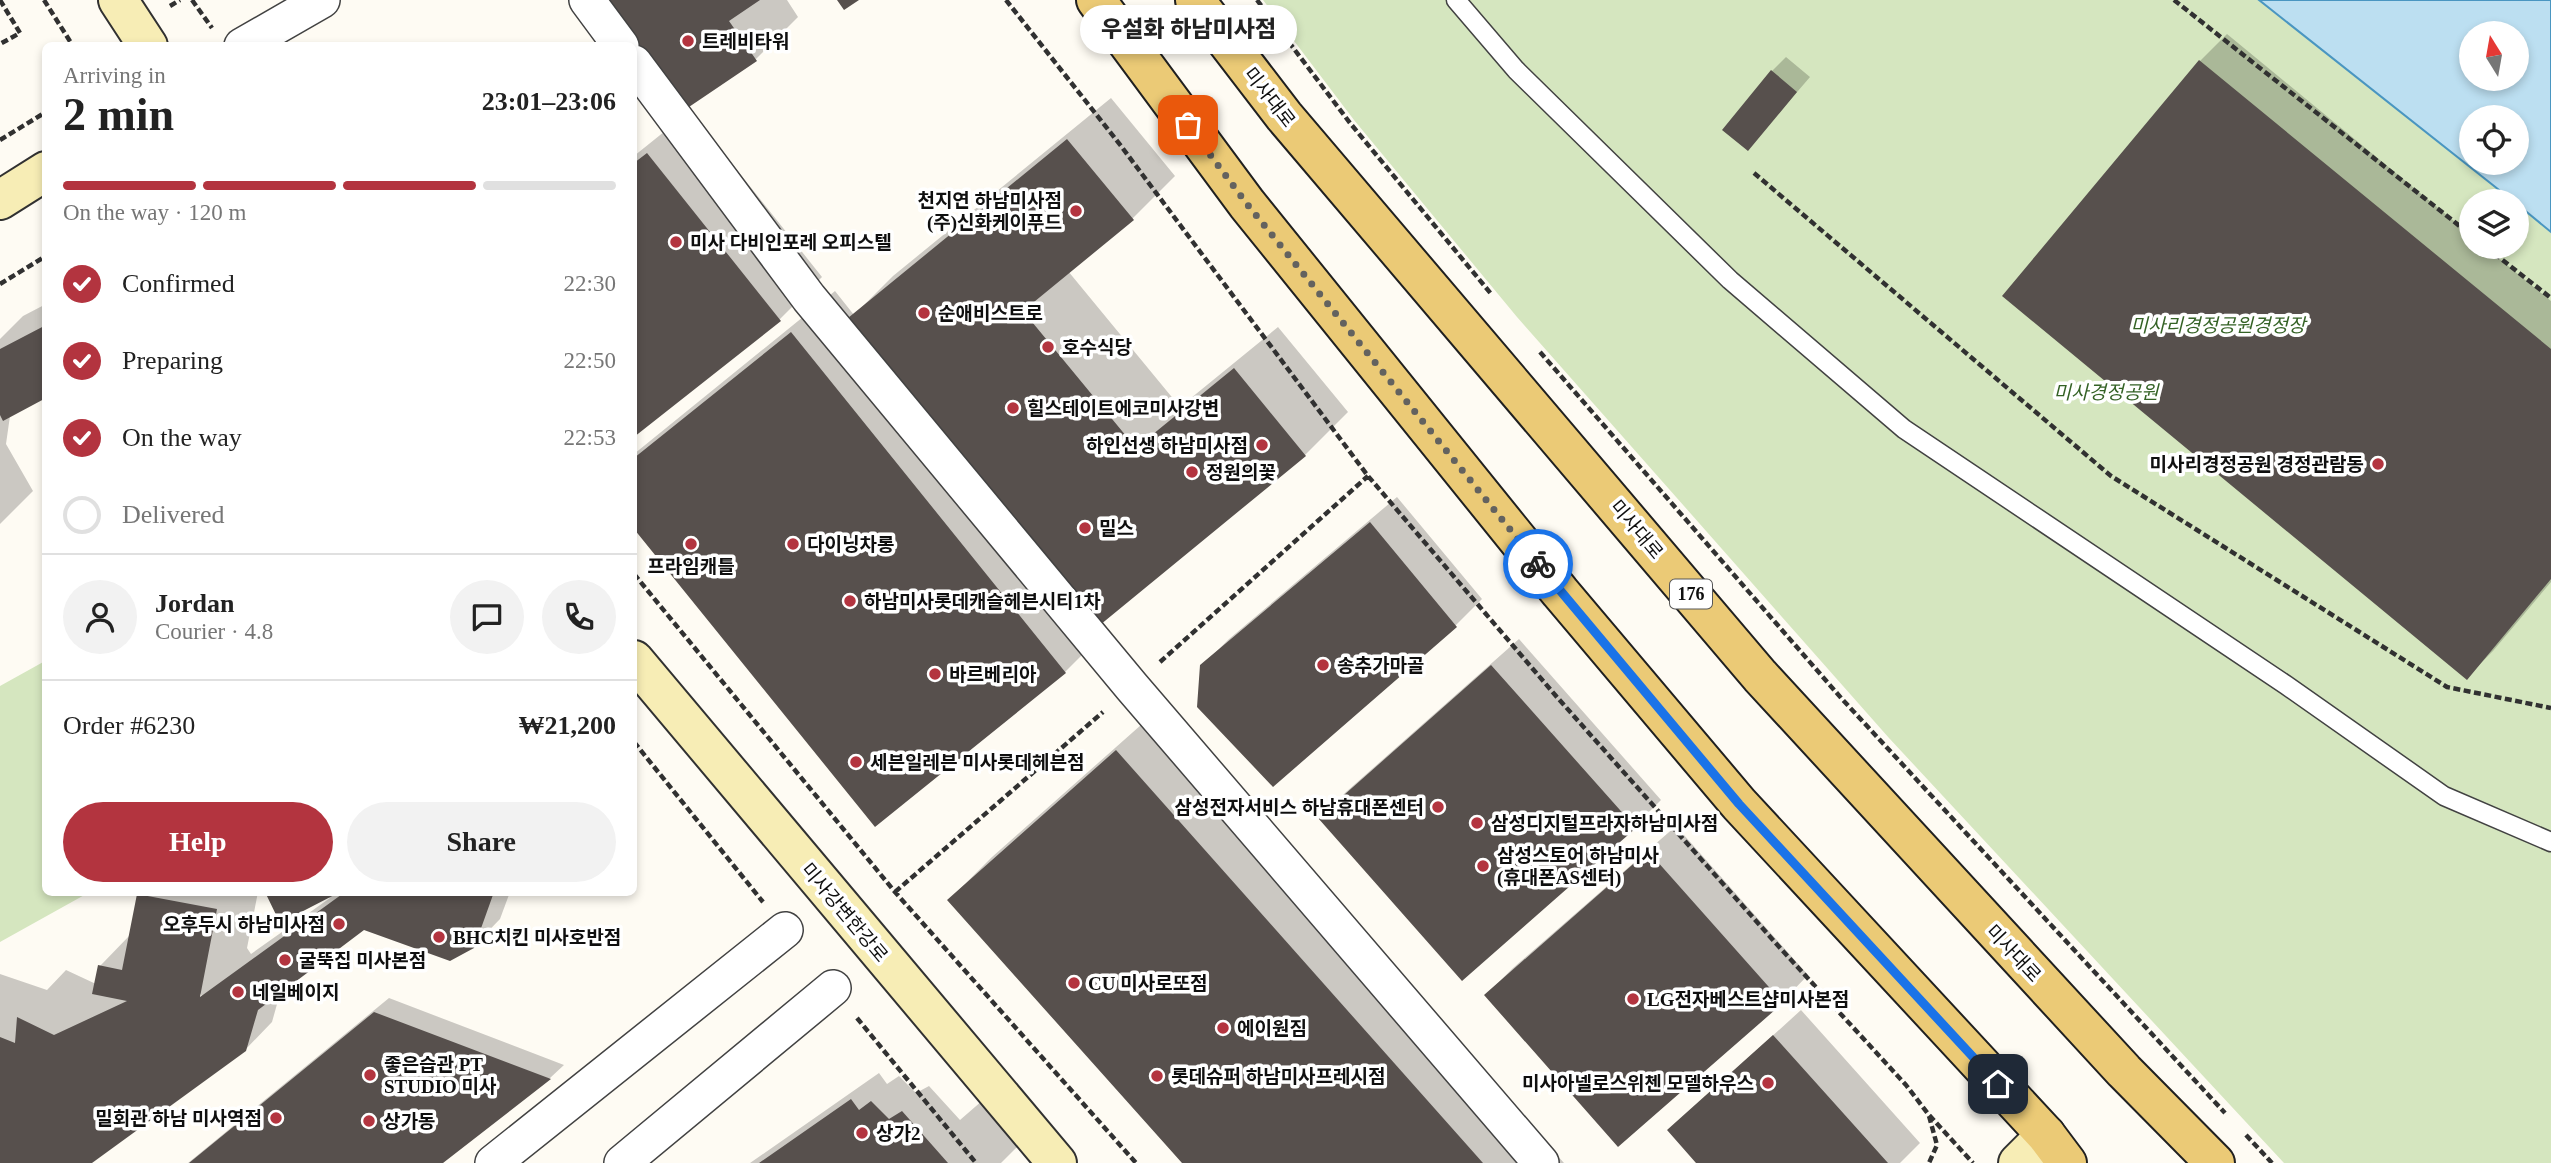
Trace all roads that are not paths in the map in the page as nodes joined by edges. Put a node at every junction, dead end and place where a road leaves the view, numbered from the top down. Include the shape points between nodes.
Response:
1 (118, 0) edge
2 (322, 0) edge
3 (587, 0) edge
4 (1096, 0) edge
5 (1195, 0) edge
6 (1457, 0) edge
7 (229, 40) edge
8 (145, 42) edge
9 (618, 42) edge
10 (637, 67) edge
11 (42, 174) edge
12 (0, 200) edge
13 (637, 664) edge
14 (2551, 842) edge
15 (785, 930) dead end
16 (833, 988) dead end
17 (2057, 1149) edge
18 (493, 1163) edge
19 (622, 1163) edge
20 (1057, 1163) edge
21 (1541, 1163) edge
22 (2018, 1163) edge
23 (2083, 1163) edge
24 (2215, 1163) edge

1 - 8 street
2 - 7 street
3 - 9 street
4 - 17 main road via 1247,204 1560,592 1739,804
5 - 24 main road, 미사대로 / 176 via 1284,116 1760,676 2124,1071
6 - 14 lane via 1516,70 1730,280 1904,429 2287,685 2444,796
10 - 21 street via 809,298 1132,687
11 - 12 street
13 - 20 street, 미사강변한강로
15 - 18 street
16 - 19 street
17 - 22 street
17 - 23 main road

